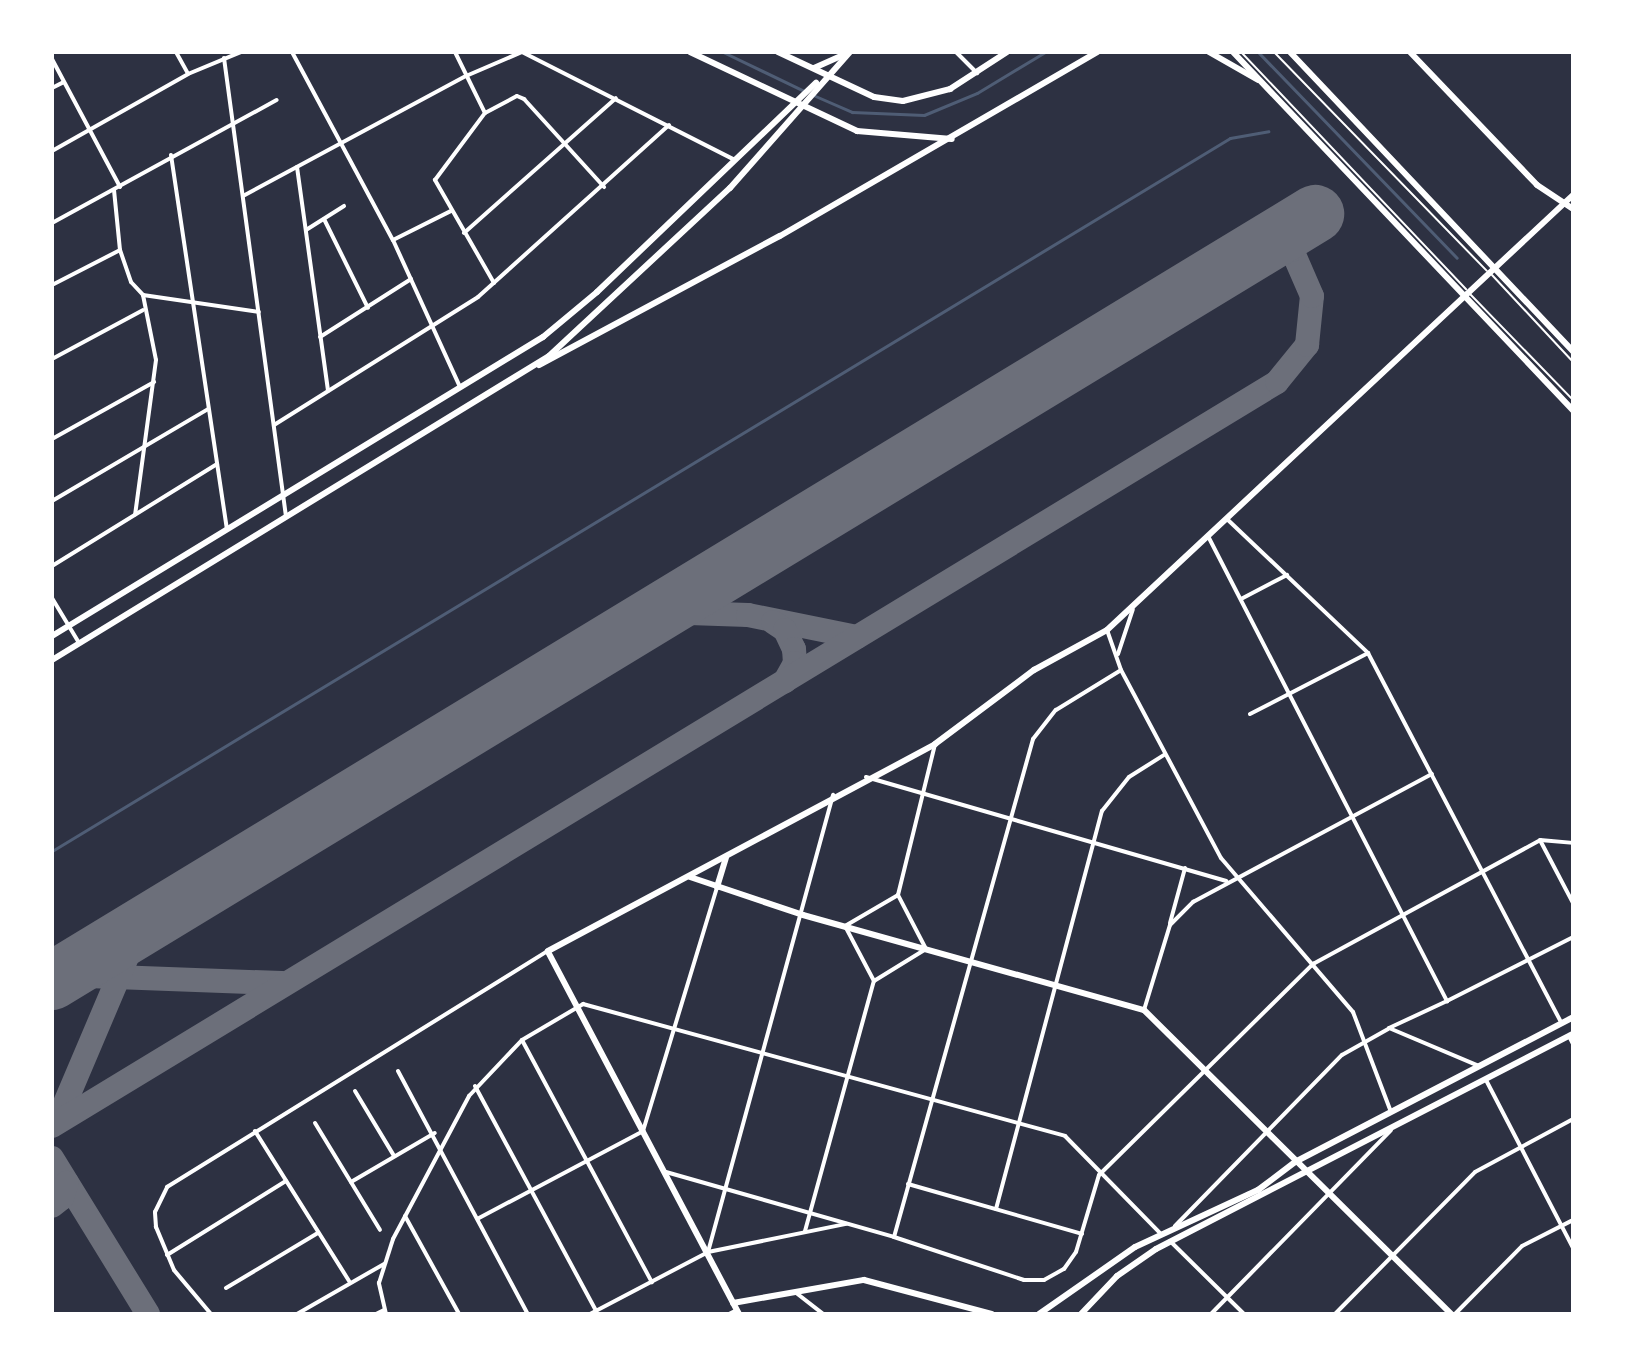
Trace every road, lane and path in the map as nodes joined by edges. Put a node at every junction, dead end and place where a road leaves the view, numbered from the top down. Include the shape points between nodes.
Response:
1 (176, 52) edge
2 (241, 52) edge
3 (292, 52) edge
4 (455, 52) edge
5 (522, 52) edge
6 (690, 52) edge
7 (778, 52) edge
8 (850, 52) edge
9 (956, 52) edge
10 (1007, 52) edge
11 (1097, 52) edge
12 (1209, 52) edge
13 (1233, 52) edge
14 (1241, 52) edge
15 (1274, 52) edge
16 (1288, 52) edge
17 (1410, 52) edge
18 (224, 58) junction
19 (52, 59) edge
20 (814, 68) junction
21 (977, 73) junction
22 (188, 74) junction
23 (827, 75) junction
24 (466, 76) junction
25 (64, 82) junction
26 (1260, 82) junction
27 (52, 88) edge
28 (616, 98) junction
29 (804, 98) junction
30 (277, 100) dead end
31 (792, 103) junction
32 (800, 107) junction
33 (485, 113) junction
34 (232, 121) junction
35 (669, 125) junction
36 (91, 131) junction
37 (952, 139) junction
38 (340, 141) junction
39 (564, 142) junction
40 (52, 151) edge
41 (171, 155) junction
42 (735, 160) junction
43 (297, 167) junction
44 (120, 187) junction
45 (604, 187) junction
46 (114, 190) junction
47 (1573, 195) edge
48 (243, 196) junction
49 (1564, 203) junction
50 (344, 206) dead end
51 (1573, 209) edge
52 (451, 211) junction
53 (324, 219) junction
54 (52, 223) edge
55 (306, 230) junction
56 (464, 233) junction
57 (393, 240) junction
58 (120, 250) junction
59 (1494, 271) junction
60 (411, 279) junction
61 (494, 283) junction
62 (52, 285) edge
63 (143, 295) junction
64 (1467, 295) junction
65 (193, 304) junction
66 (368, 308) junction
67 (143, 310) junction
68 (259, 312) junction
69 (434, 329) junction
70 (320, 337) junction
71 (1573, 351) edge
72 (52, 359) edge
73 (1573, 362) edge
74 (533, 368) junction
75 (155, 381) junction
76 (461, 389) junction
77 (328, 391) junction
78 (1573, 400) edge
79 (209, 408) junction
80 (1573, 410) edge
81 (274, 425) junction
82 (52, 439) edge
83 (146, 446) junction
84 (217, 464) junction
85 (284, 496) junction
86 (52, 501) edge
87 (135, 515) junction
88 (286, 517) junction
89 (1228, 520) junction
90 (227, 530) junction
91 (1209, 538) junction
92 (52, 566) edge
93 (1287, 575) junction
94 (52, 598) edge
95 (1241, 599) junction
96 (1133, 609) junction
97 (69, 626) junction
98 (1107, 630) junction
99 (52, 636) edge
100 (79, 643) junction
101 (1368, 653) junction
102 (1118, 656) junction
103 (52, 660) edge
104 (1121, 670) junction
105 (1288, 694) junction
106 (1250, 714) dead end
107 (935, 744) junction
108 (1165, 754) junction
109 (1432, 774) junction
110 (866, 777) junction
111 (833, 795) junction
112 (923, 796) junction
113 (1352, 816) junction
114 (1011, 821) junction
115 (1540, 840) junction
116 (1573, 843) edge
117 (1095, 845) junction
118 (726, 857) junction
119 (1185, 868) junction
120 (1482, 869) junction
121 (1235, 876) junction
122 (690, 877) junction
123 (1226, 881) junction
124 (717, 887) junction
125 (898, 895) junction
126 (1573, 903) edge
127 (1402, 912) junction
128 (803, 915) junction
129 (1170, 925) junction
130 (845, 926) junction
131 (1573, 937) edge
132 (926, 949) junction
133 (548, 951) junction
134 (1530, 960) junction
135 (970, 962) junction
136 (1313, 964) junction
137 (874, 981) junction
138 (1056, 985) junction
139 (1447, 1001) junction
140 (577, 1005) junction
141 (1144, 1010) junction
142 (1573, 1017) edge
143 (1562, 1023) junction
144 (677, 1028) junction
145 (1389, 1028) junction
146 (1571, 1035) edge
147 (522, 1040) junction
148 (1365, 1040) junction
149 (1573, 1044) edge
150 (763, 1053) junction
151 (1480, 1066) junction
152 (398, 1071) dead end
153 (1205, 1071) junction
154 (848, 1075) junction
155 (1486, 1080) junction
156 (475, 1086) junction
157 (355, 1091) dead end
158 (931, 1100) junction
159 (1391, 1112) junction
160 (1573, 1119) edge
161 (315, 1123) dead end
162 (1019, 1123) junction
163 (254, 1130) junction
164 (1392, 1130) junction
165 (643, 1131) junction
166 (435, 1133) junction
167 (1266, 1133) junction
168 (442, 1147) junction
169 (1521, 1147) junction
170 (394, 1156) junction
171 (586, 1160) junction
172 (1295, 1162) junction
173 (664, 1172) junction
174 (1308, 1174) junction
175 (1099, 1175) junction
176 (286, 1181) junction
177 (351, 1182) junction
178 (908, 1184) junction
179 (532, 1189) junction
180 (725, 1189) junction
181 (1328, 1194) junction
182 (996, 1209) junction
183 (809, 1213) junction
184 (405, 1216) junction
185 (479, 1218) junction
186 (1573, 1220) edge
187 (849, 1223) junction
188 (1175, 1226) junction
189 (1561, 1226) junction
190 (380, 1230) dead end
191 (805, 1231) junction
192 (318, 1233) junction
193 (1082, 1234) junction
194 (1161, 1234) junction
195 (894, 1237) junction
196 (1170, 1241) junction
197 (1573, 1248) edge
198 (708, 1252) junction
199 (167, 1255) junction
200 (1391, 1256) junction
201 (384, 1264) junction
202 (349, 1281) junction
203 (652, 1282) junction
204 (226, 1288) dead end
205 (793, 1291) junction
206 (1227, 1297) junction
207 (1091, 1303) junction
208 (736, 1309) edge
209 (385, 1312) edge
210 (593, 1313) edge
211 (211, 1314) edge
212 (297, 1314) edge
213 (376, 1314) edge
214 (459, 1314) edge
215 (528, 1314) edge
216 (729, 1314) edge
217 (823, 1314) edge
218 (992, 1314) edge
219 (1039, 1314) edge
220 (1081, 1314) edge
221 (1094, 1314) edge
222 (1211, 1314) edge
223 (1244, 1314) edge
224 (1335, 1314) edge
225 (1453, 1314) edge

1 - 22 street
2 - 18 street
3 - 38 street
4 - 24 street
5 - 24 street
5 - 28 street
6 - 31 street
7 - 20 street
8 - 20 street
8 - 23 street
9 - 21 street
10 - 21 street
11 - 37 street
12 - 26 street
13 - 26 street
14 - 64 lane
15 - 59 lane
16 - 59 street
17 - 49 street via 1537,185
18 - 22 street
18 - 34 street
19 - 25 street
20 - 23 street
21 - 23 street via 913,101 874,97
22 - 36 street
23 - 29 street
24 - 33 street
24 - 38 street
25 - 27 street
25 - 36 street
26 - 64 street
28 - 35 street
28 - 39 street
29 - 31 street
29 - 32 street
30 - 34 street
31 - 32 street
31 - 42 street
32 - 37 street via 857,131
32 - 74 street via 730,188
33 - 39 street via 517,96
33 - 52 street via 441,171 437,187
34 - 41 street
34 - 48 street
35 - 42 street
35 - 45 street
36 - 40 street
36 - 44 street
37 - 74 street via 631,319
38 - 43 street
38 - 57 street
39 - 45 street
39 - 56 street
41 - 44 street
41 - 65 street
42 - 76 street via 582,306
43 - 48 street
43 - 55 street
44 - 46 street
45 - 61 street
46 - 54 street
46 - 58 street
47 - 49 street
48 - 68 street
49 - 51 street
49 - 59 street
50 - 53 street
52 - 56 street
52 - 57 street
53 - 55 street
53 - 66 street
55 - 70 street
56 - 61 street
57 - 60 street
58 - 62 street
58 - 63 street via 131,282
59 - 64 street
59 - 71 street
59 - 73 lane
60 - 66 street
60 - 69 street
61 - 69 street
63 - 65 street
63 - 67 street
64 - 78 lane
64 - 80 street
64 - 89 street
65 - 68 street
65 - 79 street
66 - 70 street
67 - 72 street
67 - 75 street via 156,360
68 - 81 street
69 - 76 street
69 - 77 street
70 - 77 street
74 - 88 street
75 - 82 street
75 - 83 street
76 - 85 street
77 - 81 street
79 - 83 street
79 - 84 street
81 - 85 street
83 - 86 street
83 - 87 street
84 - 87 street
84 - 90 street
85 - 88 street
85 - 90 street
87 - 92 street
88 - 100 street
89 - 91 street
89 - 93 street
90 - 97 street
91 - 95 street
91 - 96 street
93 - 95 street
93 - 101 street
94 - 97 street
95 - 105 street
96 - 98 street
96 - 102 street
97 - 99 street
97 - 100 street
98 - 102 street
98 - 107 street via 1034,670
100 - 103 street
101 - 105 street
101 - 109 street
102 - 104 street
104 - 108 street
104 - 114 street via 1077,695 1040,726
105 - 106 street
105 - 113 street
107 - 110 street
107 - 112 street
108 - 117 street via 1115,789 1102,811
108 - 121 street
109 - 113 street
109 - 120 street
110 - 111 street
110 - 112 street
111 - 118 street
111 - 128 street
112 - 114 street
112 - 125 street
113 - 121 street
113 - 127 street
114 - 117 street
114 - 135 street
115 - 116 street
115 - 120 street
115 - 126 street
117 - 119 street
117 - 138 street
118 - 122 street
118 - 124 street
119 - 123 street
119 - 129 street
120 - 127 street
120 - 134 street
121 - 123 street
121 - 136 street
122 - 124 street
122 - 133 street
123 - 129 street
124 - 128 street
124 - 144 street
125 - 130 street
125 - 132 street
127 - 136 street
127 - 139 street
128 - 130 street
128 - 150 street
129 - 141 street
130 - 132 street
130 - 137 street
131 - 134 street
132 - 135 street
132 - 137 street
133 - 140 street
133 - 163 street
134 - 139 street
134 - 143 street
135 - 138 street
135 - 158 street
136 - 148 street via 1353,1012
136 - 153 street
137 - 154 street
138 - 141 street
138 - 162 street
139 - 145 street
140 - 144 street
140 - 147 street
140 - 165 street
141 - 153 street
142 - 143 street
143 - 151 street
144 - 150 street
144 - 165 street
145 - 148 street
145 - 151 street
146 - 149 street
146 - 155 street
147 - 156 street
147 - 171 street
148 - 159 street
148 - 167 street via 1342,1055
150 - 154 street
150 - 180 street
151 - 159 street
152 - 166 street
153 - 167 street
153 - 175 street
154 - 158 street
154 - 183 street
155 - 164 street
155 - 169 street
156 - 168 street
156 - 179 street
157 - 170 street
158 - 162 street
158 - 178 street
159 - 172 street
160 - 169 street
161 - 177 street
162 - 175 street via 1075,1140
162 - 182 street
163 - 176 street
163 - 199 street via 167,1187 155,1212
164 - 174 street
164 - 181 street
165 - 171 street
165 - 173 street
166 - 168 street
166 - 170 street
167 - 172 street
167 - 188 street
168 - 184 street
168 - 185 street
169 - 189 street
169 - 200 street via 1475,1172
170 - 177 street
171 - 179 street
171 - 203 street
172 - 174 street
172 - 188 street via 1258,1190
173 - 180 street
173 - 198 street
174 - 181 street
174 - 196 street
175 - 193 street
175 - 194 street
176 - 192 street
176 - 199 street
177 - 190 street
178 - 182 street
178 - 195 street
179 - 185 street
179 - 210 street
180 - 183 street
180 - 198 street
181 - 200 street
181 - 206 street
182 - 193 street
183 - 187 street
183 - 191 street
184 - 201 street
184 - 214 street
185 - 215 street
186 - 189 street
187 - 191 street
187 - 195 street
188 - 194 street
189 - 197 street
189 - 225 street via 1522,1246
191 - 198 street
192 - 202 street
192 - 204 street
193 - 195 street via 1076,1252 1058,1274 1024,1280
194 - 219 street via 1109,1263
196 - 206 street
196 - 207 street via 1129,1267
198 - 203 street
198 - 208 street
199 - 211 street
200 - 224 street
200 - 225 street
201 - 202 street
201 - 209 street via 379,1283
202 - 212 street
203 - 210 street
205 - 208 street
205 - 217 street
205 - 218 street via 864,1280
206 - 222 street
206 - 223 street
207 - 220 street
207 - 221 street
208 - 216 street
209 - 213 street

